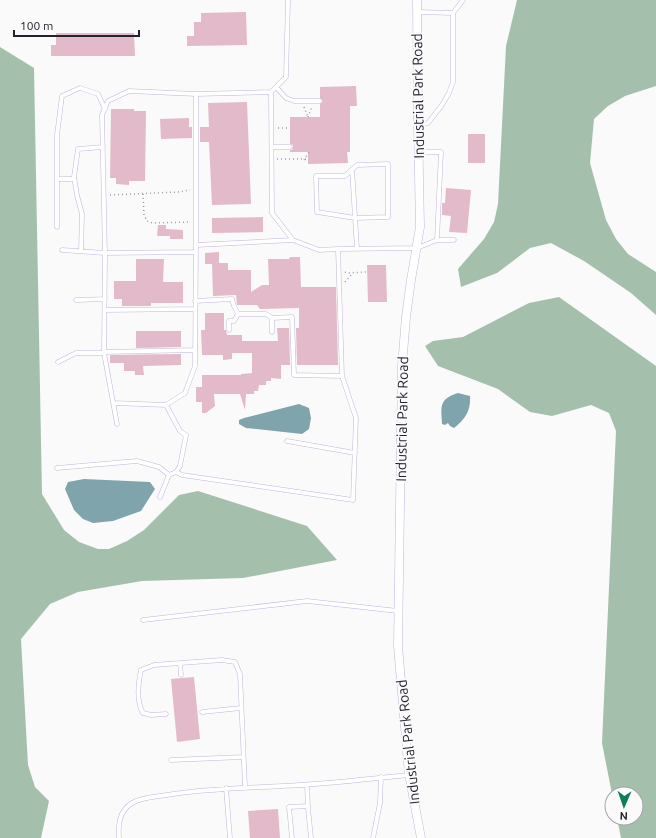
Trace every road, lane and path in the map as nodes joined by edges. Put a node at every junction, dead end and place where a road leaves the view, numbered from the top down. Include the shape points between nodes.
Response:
1 (288, 0) edge
2 (417, 0) edge
3 (463, 0) edge
4 (417, 12) junction
5 (453, 13) junction
6 (276, 87) junction
7 (271, 92) junction
8 (196, 94) junction
9 (302, 101) junction
10 (314, 101) junction
11 (320, 101) dead end
12 (105, 109) junction
13 (418, 124) junction
14 (276, 128) dead end
15 (290, 128) dead end
16 (103, 147) junction
17 (272, 147) junction
18 (290, 147) dead end
19 (309, 152) dead end
20 (418, 152) junction
21 (308, 159) dead end
22 (277, 160) dead end
23 (304, 160) junction
24 (352, 169) junction
25 (58, 179) junction
26 (74, 179) junction
27 (196, 189) junction
28 (143, 194) junction
29 (104, 195) junction
30 (354, 218) junction
31 (196, 222) junction
32 (57, 227) dead end
33 (293, 240) junction
34 (437, 240) junction
35 (454, 240) dead end
36 (196, 245) junction
37 (356, 248) junction
38 (417, 248) junction
39 (338, 249) junction
40 (62, 250) dead end
41 (81, 251) junction
42 (196, 252) junction
43 (105, 253) junction
44 (338, 265) junction
45 (367, 272) dead end
46 (105, 299) junction
47 (76, 300) dead end
48 (196, 301) junction
49 (195, 309) junction
50 (105, 310) junction
51 (238, 314) junction
52 (272, 318) junction
53 (229, 330) dead end
54 (272, 332) dead end
55 (195, 350) junction
56 (104, 352) junction
57 (58, 362) dead end
58 (342, 376) junction
59 (114, 403) junction
60 (166, 405) junction
61 (117, 424) dead end
62 (287, 441) dead end
63 (355, 453) junction
64 (57, 468) dead end
65 (176, 472) junction
66 (169, 475) junction
67 (160, 496) dead end
68 (399, 611) junction
69 (143, 620) dead end
70 (180, 663) junction
71 (181, 675) dead end
72 (241, 708) junction
73 (202, 712) dead end
74 (166, 714) dead end
75 (243, 757) junction
76 (171, 760) dead end
77 (409, 774) junction
78 (381, 777) junction
79 (308, 785) junction
80 (245, 787) junction
81 (226, 788) junction
82 (308, 806) junction
83 (119, 838) edge
84 (230, 838) edge
85 (292, 838) edge
86 (311, 838) edge
87 (373, 838) edge
88 (421, 838) edge

1 - 6 lane via 286,77
2 - 4 street, Industrial Park Road
3 - 5 lane
4 - 5 lane
4 - 13 street, Industrial Park Road
5 - 13 lane via 453,82 442,105 428,122
6 - 7 lane
6 - 9 lane via 286,98
7 - 8 lane
7 - 17 lane
8 - 12 lane via 129,91 108,101
8 - 27 lane
9 - 10 lane
9 - 10 path via 308,117
10 - 11 lane
12 - 16 lane via 102,115
12 - 25 lane via 98,94 80,88 62,96 58,134
13 - 20 street, Industrial Park Road
14 - 15 path
16 - 26 lane via 78,149
16 - 29 lane
17 - 18 lane
17 - 33 lane via 272,213
19 - 23 path
20 - 34 lane via 441,152
20 - 38 street, Industrial Park Road via 420,227
21 - 23 path
22 - 23 path
24 - 30 lane
24 - 30 lane via 346,176 316,176 317,212
24 - 30 lane via 357,164 388,164 388,217
25 - 26 lane
25 - 32 lane
26 - 41 lane via 82,214
27 - 28 path
27 - 31 lane
28 - 29 path
28 - 31 path via 144,215 147,221
29 - 43 lane
30 - 37 lane
31 - 36 lane
33 - 36 lane
33 - 39 lane via 319,250
34 - 35 lane
34 - 38 lane
36 - 42 lane
37 - 38 lane
37 - 39 lane
38 - 68 street, Industrial Park Road via 407,310 402,366
39 - 44 lane
40 - 41 lane
41 - 43 lane
42 - 43 lane
42 - 48 lane
43 - 46 lane
44 - 45 path via 347,273
44 - 58 lane
46 - 47 lane
46 - 50 lane
48 - 49 lane
48 - 51 lane via 232,299
49 - 50 lane
49 - 55 lane
50 - 56 lane
51 - 52 lane via 266,314
51 - 53 lane via 234,321 229,321
52 - 54 lane
52 - 58 lane via 292,317 294,375
55 - 56 lane
55 - 60 lane via 195,366 185,393
56 - 57 lane via 76,353
56 - 59 lane
58 - 63 lane via 356,418
59 - 60 lane
59 - 61 lane
60 - 65 lane via 180,431 186,435 180,466
62 - 63 lane
63 - 65 lane via 353,500 182,475
64 - 66 lane via 136,461 158,466
65 - 66 lane
66 - 67 lane
68 - 69 lane via 307,601
68 - 77 street, Industrial Park Road via 398,646
70 - 71 lane
70 - 72 lane via 222,660 235,662 240,674
70 - 74 lane via 154,665 141,670 138,682 140,707 143,713
72 - 73 lane
72 - 75 lane
75 - 76 lane
75 - 80 lane
77 - 78 lane
77 - 88 street, Industrial Park Road
78 - 79 lane
78 - 87 lane via 380,803
79 - 80 lane
79 - 82 lane
80 - 81 lane
81 - 83 lane via 143,798 132,803 121,814
81 - 84 lane
82 - 85 lane via 288,807
82 - 86 lane

